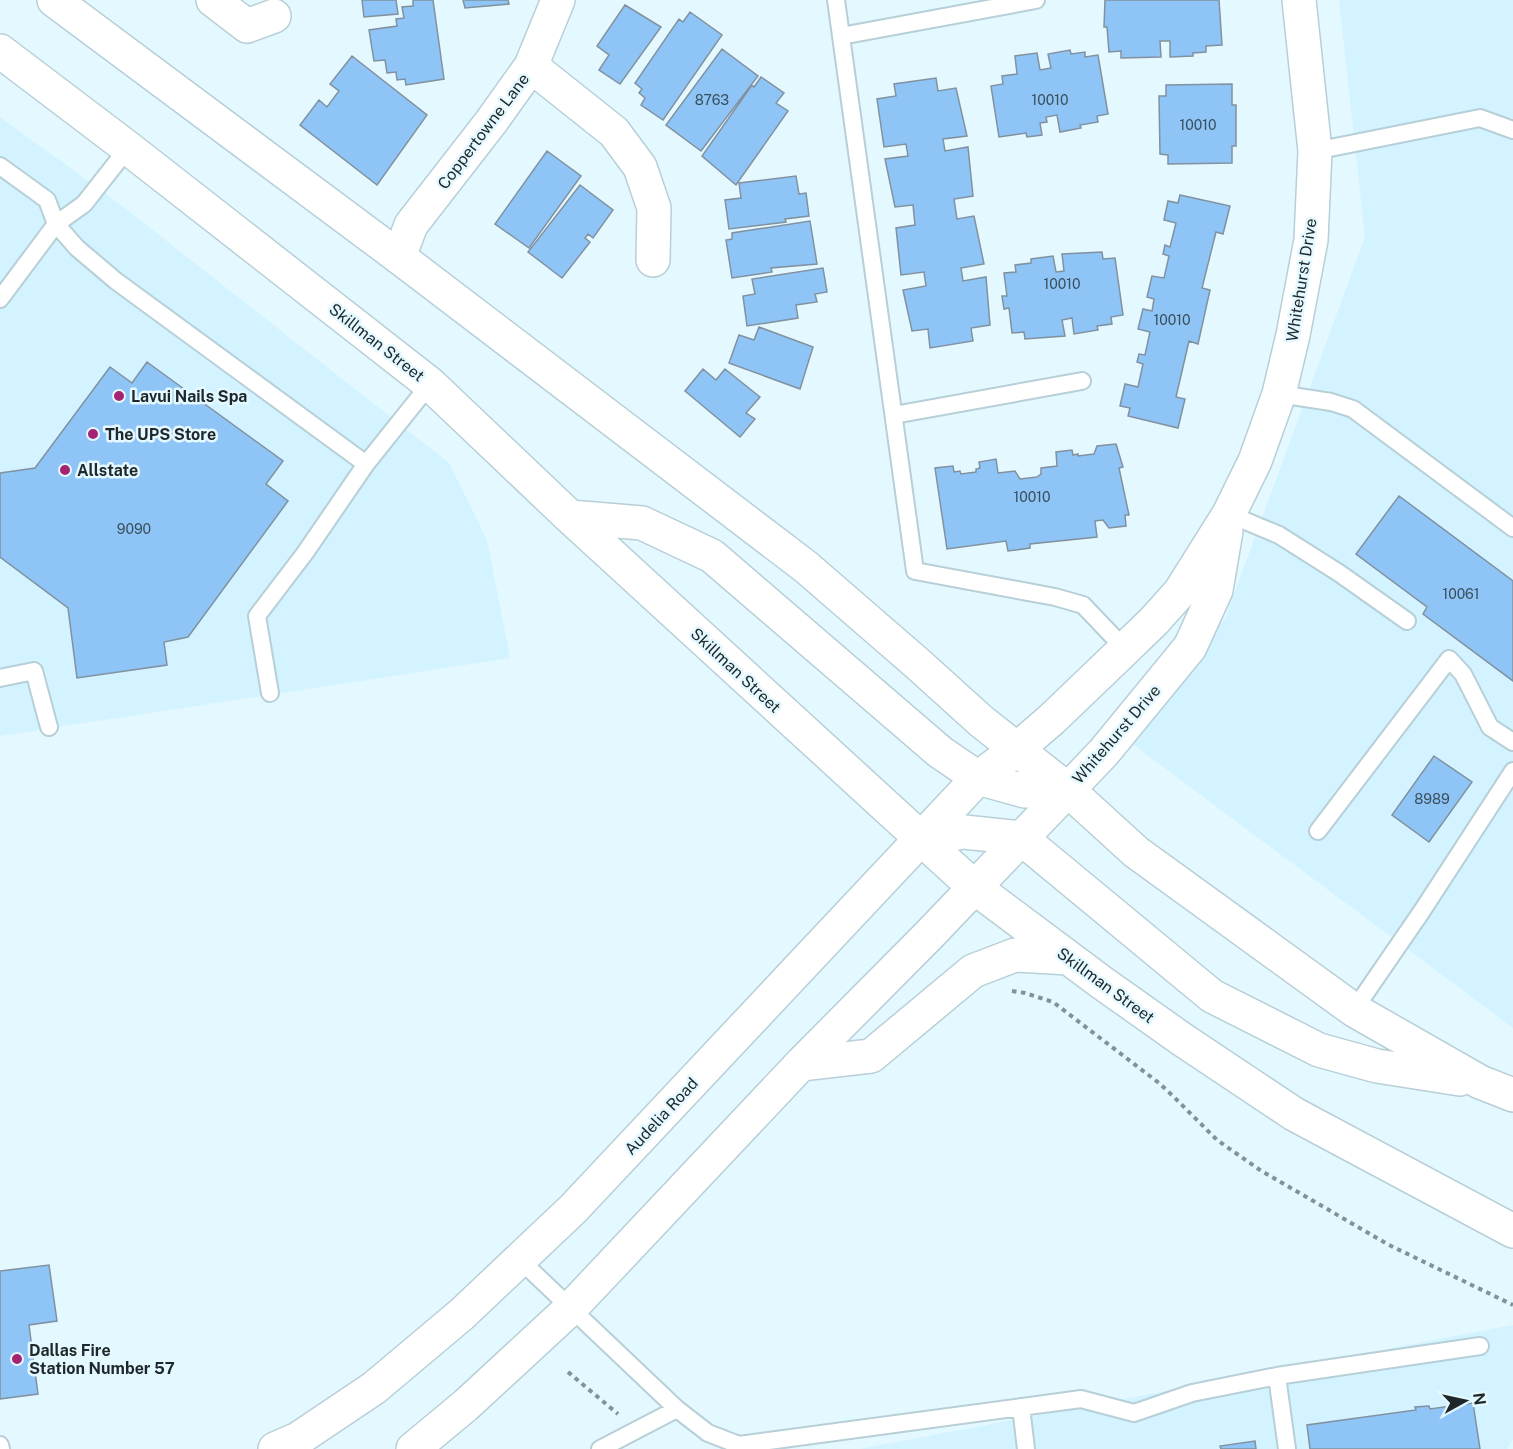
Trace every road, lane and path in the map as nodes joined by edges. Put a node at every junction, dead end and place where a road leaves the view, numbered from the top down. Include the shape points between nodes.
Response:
1 (54, 0) edge
2 (213, 0) edge
3 (558, 0) edge
4 (836, 0) edge
5 (1036, 0) edge
6 (1299, 0) edge
7 (274, 16) dead end
8 (841, 36) junction
9 (0, 51) edge
10 (531, 66) junction
11 (1513, 130) edge
12 (128, 148) junction
13 (1315, 151) junction
14 (0, 166) edge
15 (56, 224) junction
16 (399, 258) junction
17 (653, 260) dead end
18 (0, 299) edge
19 (1082, 381) dead end
20 (430, 384) junction
21 (1280, 394) junction
22 (894, 414) junction
23 (366, 464) junction
24 (1229, 514) junction
25 (570, 517) junction
26 (1513, 528) edge
27 (1407, 621) dead end
28 (1125, 649) junction
29 (0, 678) edge
30 (270, 693) dead end
31 (49, 727) dead end
32 (1513, 742) edge
33 (1017, 749) junction
34 (1513, 771) edge
35 (978, 778) junction
36 (1068, 790) junction
37 (1318, 831) dead end
38 (1021, 838) junction
39 (920, 839) junction
40 (974, 887) junction
41 (1068, 958) junction
42 (1006, 991) dead end
43 (1354, 1011) junction
44 (801, 1064) junction
45 (1480, 1082) junction
46 (1513, 1095) edge
47 (1513, 1231) edge
48 (519, 1259) junction
49 (1513, 1305) edge
50 (571, 1308) junction
51 (1480, 1346) dead end
52 (568, 1372) dead end
53 (1277, 1376) junction
54 (1021, 1407) junction
55 (677, 1409) junction
56 (637, 1431) junction
57 (783, 1444) edge
58 (275, 1449) edge
59 (413, 1449) edge
60 (600, 1449) edge
61 (1026, 1449) edge
62 (1287, 1449) edge

1 - 16 main road
2 - 7 main road via 248,26
3 - 10 main road, Coppertowne Lane
4 - 8 lane
5 - 8 lane
6 - 13 main road, Whitehurst Drive
8 - 22 lane
9 - 12 main road, Skillman Street
10 - 16 main road, Coppertowne Lane via 411,225
10 - 17 main road via 614,132 640,167 654,208
11 - 13 lane via 1480,118
12 - 15 lane via 84,204
12 - 20 main road, Skillman Street
13 - 21 main road, Whitehurst Drive via 1311,240
14 - 15 lane via 47,200
15 - 18 lane
15 - 23 lane via 116,281
16 - 33 main road via 806,567
19 - 22 lane
20 - 23 lane
20 - 25 main road, Skillman Street
21 - 24 main road, Whitehurst Drive via 1255,461
21 - 26 lane via 1353,409
22 - 28 lane via 915,571 1083,605
23 - 30 lane via 257,616
24 - 27 lane via 1279,535
24 - 28 main road, Whitehurst Drive via 1180,592
24 - 36 main road, Whitehurst Drive via 1216,590 1190,647
25 - 35 main road via 642,523 712,556 940,752
25 - 39 main road, Skillman Street
28 - 33 main road, Whitehurst Drive
29 - 31 lane via 34,671
32 - 37 lane via 1490,727 1463,674 1449,659
33 - 35 main road, Audelia Road
33 - 36 main road
34 - 43 lane
35 - 36 main road via 1025,791
35 - 39 main road, Audelia Road
36 - 38 main road
36 - 43 main road via 1136,852
38 - 39 main road via 964,831
38 - 40 main road
38 - 45 main road via 1212,996 1318,1050 1377,1066
39 - 40 main road, Skillman Street
39 - 48 main road, Audelia Road via 573,1209
40 - 41 main road, Skillman Street
40 - 44 main road
41 - 44 main road via 1015,955 973,971 871,1056
41 - 47 main road, Skillman Street via 1294,1114
42 - 49 path via 1053,1002 1159,1083 1218,1140 1260,1170 1389,1245
43 - 45 main road
44 - 50 main road
45 - 46 main road
48 - 50 lane
48 - 58 main road, Audelia Road via 462,1314 374,1388 298,1439
50 - 55 lane
50 - 59 main road
51 - 53 lane
52 - 56 path
53 - 54 lane via 1192,1393 1134,1413 1081,1399
53 - 62 lane
54 - 57 lane
54 - 61 lane
55 - 56 lane
55 - 57 lane via 708,1433 739,1445
56 - 60 lane

